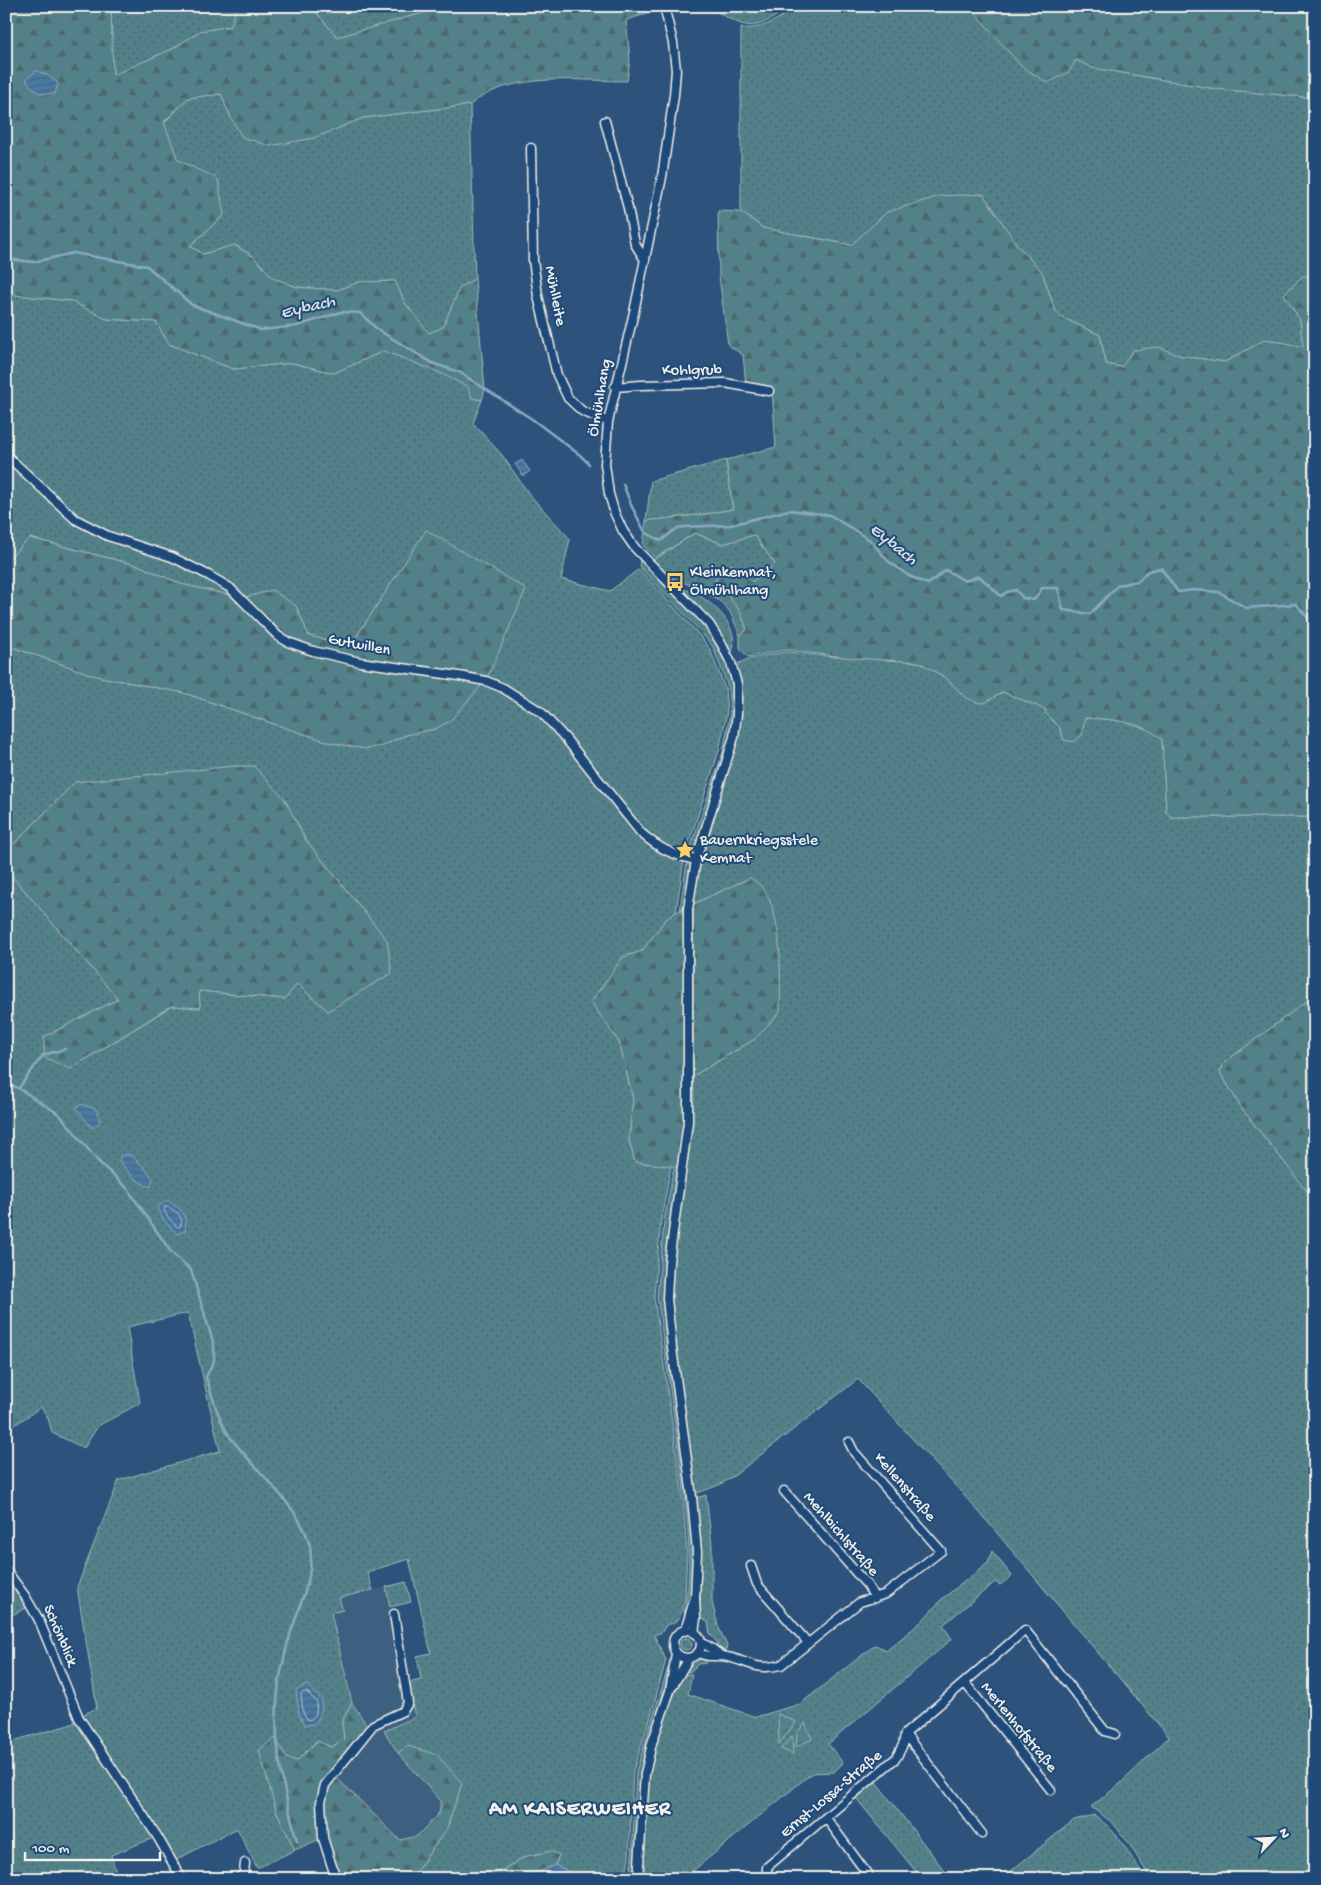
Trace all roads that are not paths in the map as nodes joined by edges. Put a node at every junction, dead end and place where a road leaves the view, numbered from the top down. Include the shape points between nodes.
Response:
1 (665, 9) edge
2 (605, 121) dead end
3 (531, 148) dead end
4 (645, 260) junction
5 (615, 387) junction
6 (769, 391) dead end
7 (608, 422) junction
8 (6, 455) edge
9 (696, 860) junction
10 (849, 1442) dead end
11 (784, 1491) dead end
12 (751, 1566) dead end
13 (6, 1570) edge
14 (695, 1598) junction
15 (875, 1598) junction
16 (394, 1614) dead end
17 (685, 1631) junction
18 (694, 1633) junction
19 (700, 1642) junction
20 (808, 1643) junction
21 (676, 1653) junction
22 (698, 1653) junction
23 (721, 1656) junction
24 (689, 1658) junction
25 (964, 1683) junction
26 (670, 1691) junction
27 (905, 1734) junction
28 (1115, 1734) dead end
29 (1051, 1790) dead end
30 (826, 1818) junction
31 (982, 1834) dead end
32 (245, 1863) dead end
33 (182, 1879) edge
34 (238, 1879) edge
35 (336, 1879) edge
36 (638, 1879) edge
37 (767, 1879) edge
38 (871, 1879) edge

1 - 4 street, Ölmühlhang via 673,43 675,87 662,177
2 - 4 street via 635,244
3 - 7 street, Mühlleite via 533,260 557,375 568,398 582,411
4 - 5 street, Ölmühlhang
5 - 6 street, Kohlgrub via 725,383
5 - 7 street, Ölmühlhang
7 - 9 street, Ölmühlhang via 606,464 609,494 623,531 635,548 709,624 722,643 737,684 734,737
8 - 9 street, Gutwillen via 75,519 108,536 172,557 208,575 230,588 288,642 360,662 459,676 503,688 541,712 641,833 669,854
9 - 14 street, Ölmühlhang via 688,909 688,1122 667,1298 692,1497 697,1552
10 - 15 street, Kellenstraße via 854,1452 941,1551 886,1594
11 - 15 street, Mehlbichlstraße
12 - 20 street via 757,1584
13 - 33 street, Schönblick via 39,1620 79,1718
14 - 17 street
14 - 18 street
15 - 20 street via 860,1602
16 - 35 street via 408,1704 403,1711 373,1725 325,1785 321,1802 323,1838
17 - 18 street
17 - 21 street via 674,1639
18 - 19 street
19 - 22 street
19 - 23 street
20 - 23 street via 781,1665 769,1667 757,1667
21 - 24 street
21 - 26 street
22 - 23 street via 711,1658
22 - 24 street
24 - 26 street
25 - 27 street, Ernst-Lossa-Straße
25 - 28 street, Ernst-Lossa-Straße via 1025,1630 1106,1732
25 - 29 street, Merlenhofstraße
26 - 36 street via 652,1742 645,1774
27 - 30 street, Ernst-Lossa-Straße via 896,1758
27 - 31 street
30 - 37 street, Ernst-Lossa-Straße via 767,1867
30 - 38 street
32 - 34 street via 244,1873

